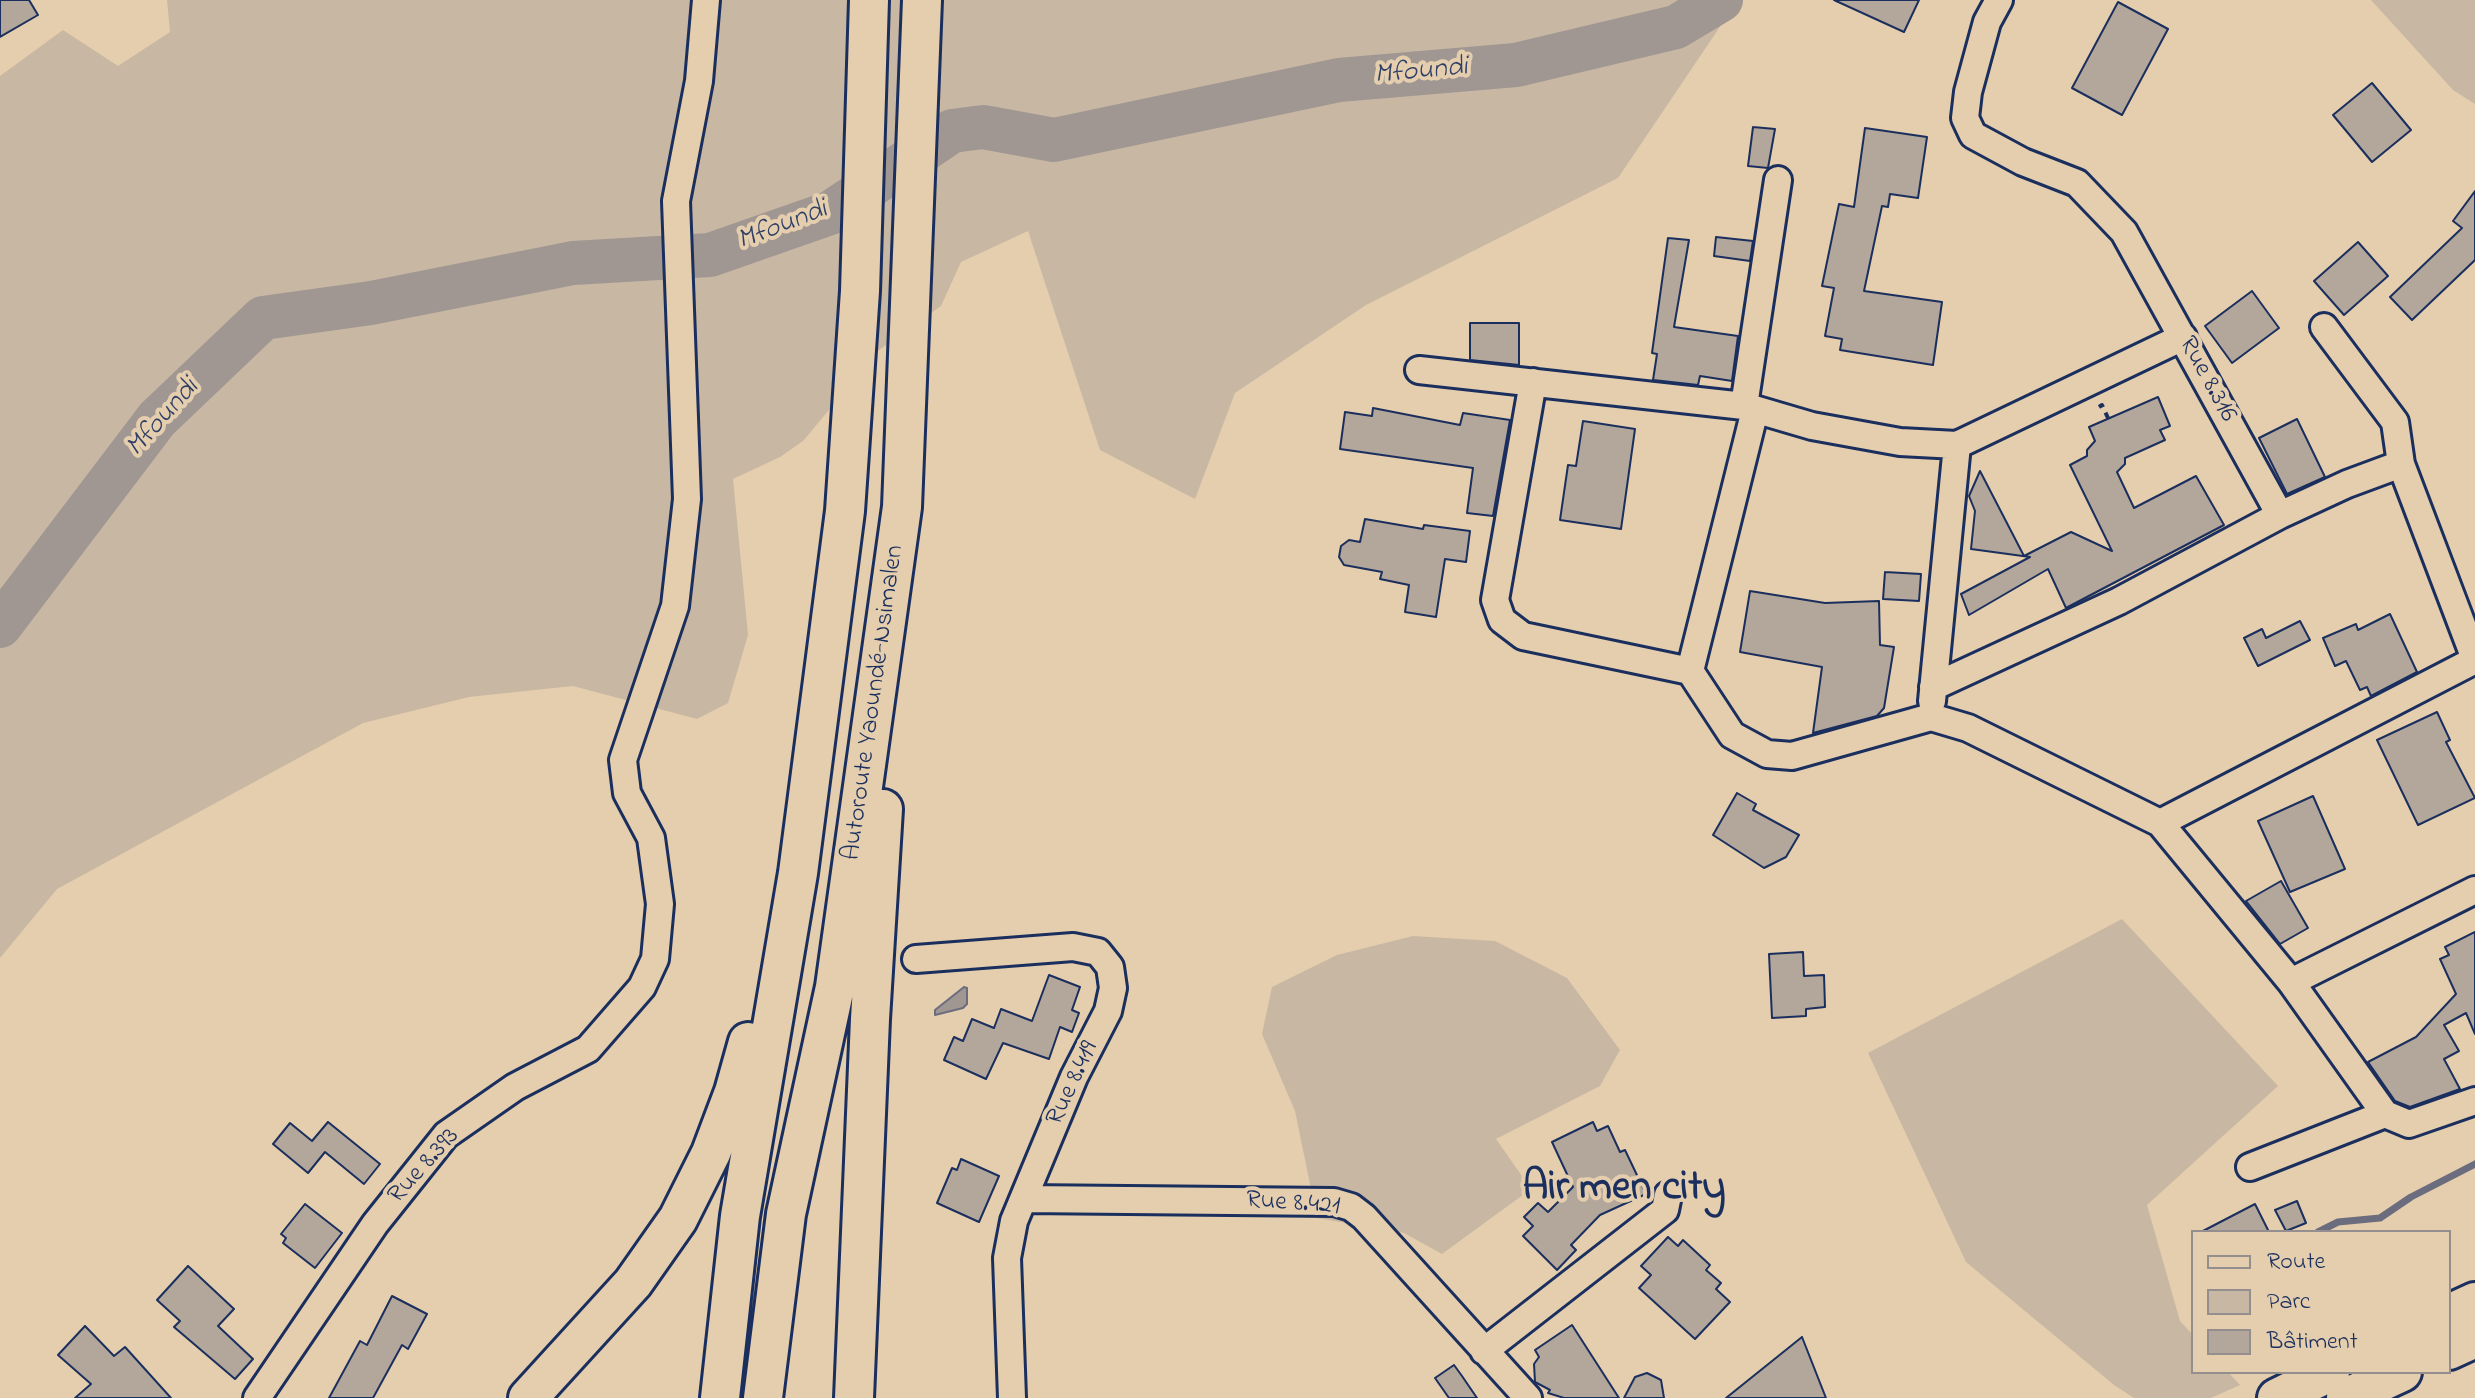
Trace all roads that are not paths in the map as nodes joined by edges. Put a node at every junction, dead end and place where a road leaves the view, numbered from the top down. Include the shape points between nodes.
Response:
1 (706, 0) edge
2 (869, 0) edge
3 (922, 0) edge
4 (1999, 0) edge
5 (1778, 180) dead end
6 (2324, 327) dead end
7 (2183, 337) junction
8 (1419, 370) dead end
9 (1533, 382) junction
10 (1749, 408) junction
11 (1957, 445) junction
12 (2401, 464) junction
13 (902, 507) junction
14 (2280, 515) junction
15 (2475, 660) edge
16 (1690, 671) junction
17 (1933, 687) junction
18 (1931, 717) junction
19 (806, 795) junction
20 (2160, 823) junction
21 (2475, 890) edge
22 (916, 959) dead end
23 (2291, 982) junction
24 (2475, 1101) edge
25 (2385, 1114) junction
26 (2250, 1167) dead end
27 (1668, 1195) dead end
28 (1024, 1199) junction
29 (2475, 1302) edge
30 (2451, 1313) edge
31 (726, 1327) junction
32 (2475, 1338) edge
33 (2451, 1349) edge
34 (1484, 1351) junction
35 (2326, 1374) edge
36 (2398, 1374) edge
37 (257, 1398) edge
38 (528, 1398) edge
39 (701, 1398) edge
40 (720, 1398) edge
41 (763, 1398) edge
42 (854, 1398) edge
43 (1012, 1398) edge
44 (1528, 1398) edge
45 (2277, 1398) edge
46 (2346, 1398) edge

1 - 37 street, Rue 8.393 via 699,81 676,201 687,499 677,590 623,760 627,793 651,838 660,904 655,959 642,987 588,1049 515,1087 446,1135 375,1224
2 - 19 highway, Autoroute Yaoundé-Nsimalen via 860,291 845,511
3 - 13 highway, Autoroute Yaoundé-Nsimalen
4 - 7 street, Rue 8.316 via 1987,22 1968,92 1965,118 1973,135 2077,183 2101,204 2124,232
5 - 10 street
6 - 12 street via 2395,422
7 - 11 street
7 - 14 street, Rue 8.316
8 - 9 street
9 - 10 street
9 - 16 street via 1495,600 1502,620 1523,636
10 - 11 street via 1900,442
10 - 16 street
11 - 17 street
12 - 14 street
12 - 15 street
13 - 41 highway, Autoroute Yaoundé-Nsimalen via 835,987 786,1214
13 - 42 highway via 870,1019
14 - 17 street via 2119,601
15 - 20 street
16 - 18 street via 1732,735 1767,754 1792,756
17 - 18 street
18 - 20 street via 1968,728
19 - 31 highway, Autoroute Yaoundé-Nsimalen
19 - 38 highway via 759,1002 711,1153 678,1219 633,1283
20 - 23 street
21 - 23 street
22 - 28 street, Rue 8.419 via 1073,947 1098,952 1110,967 1108,1011 1074,1077
23 - 25 street
24 - 25 street via 2409,1124
25 - 26 street
27 - 34 street via 1665,1210
28 - 34 street, Rue 8.421 via 1334,1202 1351,1207
28 - 43 street, Rue 8.419 via 1007,1258
29 - 30 highway
31 - 39 highway
31 - 40 highway, Autoroute Yaoundé-Nsimalen
32 - 33 highway
34 - 44 street, Rue 8.421
35 - 45 highway
36 - 46 highway

